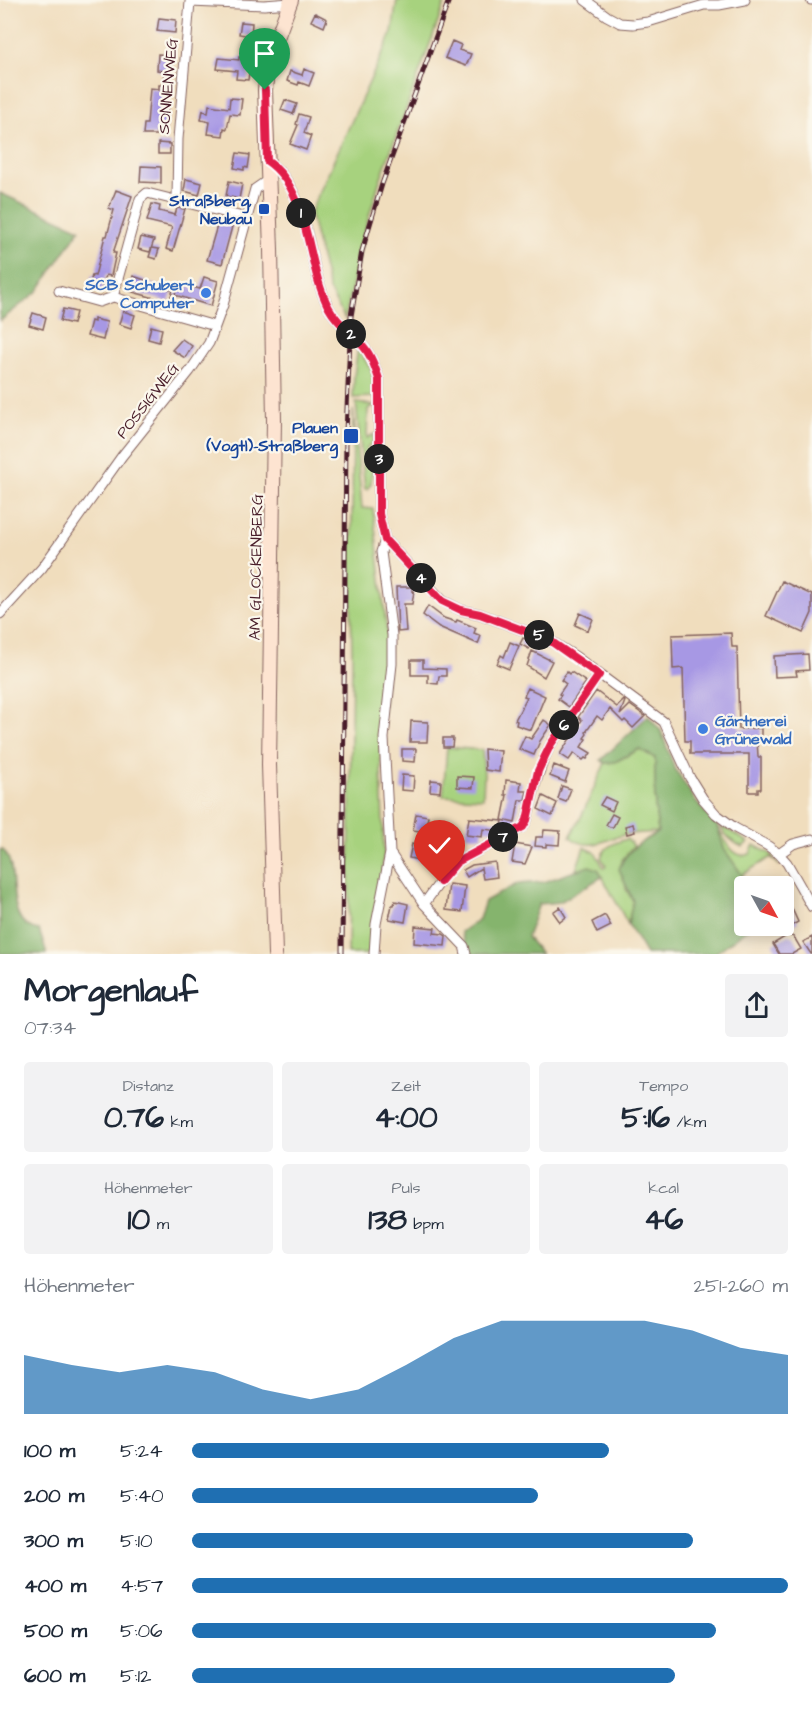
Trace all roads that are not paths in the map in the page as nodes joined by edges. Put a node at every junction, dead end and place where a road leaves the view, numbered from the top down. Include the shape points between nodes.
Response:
1 (585, 0) edge
2 (745, 0) edge
3 (290, 2) edge
4 (705, 2) edge
5 (267, 161) junction
6 (268, 180) junction
7 (177, 199) junction
8 (247, 218) junction
9 (59, 291) dead end
10 (113, 297) junction
11 (215, 326) junction
12 (385, 540) junction
13 (0, 614) edge
14 (599, 675) junction
15 (812, 839) edge
16 (390, 853) junction
17 (779, 854) junction
18 (424, 904) junction
19 (812, 907) edge
20 (275, 954) edge
21 (374, 954) edge
22 (466, 954) edge

1 - 4 street via 620,23 633,24
2 - 4 street via 719,5
3 - 5 main road, AM GLOCKENBERG via 268,62
3 - 7 street, SONNENWEG via 190,2
5 - 6 main road, AM GLOCKENBERG
5 - 12 street via 282,174 300,208 314,268 329,308 364,347 379,379 379,514
6 - 8 street, POSSIGWEG via 255,189
6 - 20 main road, AM GLOCKENBERG via 274,420 268,765
7 - 8 street
7 - 10 street via 147,193 140,199
8 - 11 street, POSSIGWEG
9 - 10 street via 99,302
10 - 11 street
11 - 13 street, POSSIGWEG via 209,343 190,371 122,456 42,567
12 - 14 street via 442,601 549,640
12 - 16 street via 381,552 392,634 384,738
14 - 17 street via 664,722 690,778 716,814
14 - 18 street via 545,756 523,827 457,862
15 - 17 street via 793,844
16 - 18 street
16 - 21 street
17 - 19 street
18 - 22 street via 464,946

